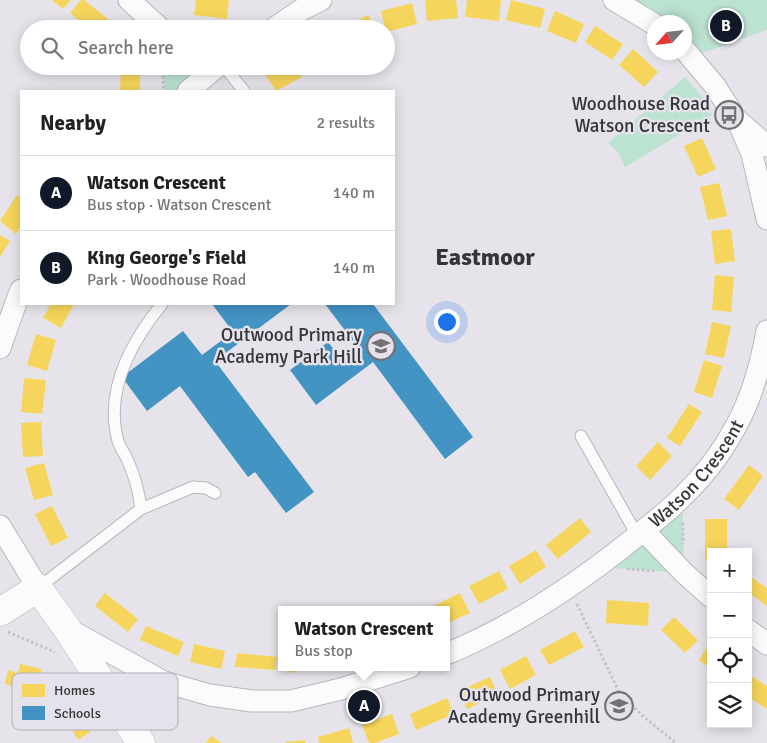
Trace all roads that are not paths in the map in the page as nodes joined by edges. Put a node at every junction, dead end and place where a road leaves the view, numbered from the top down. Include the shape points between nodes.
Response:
1 (129, 0) edge
2 (320, 0) edge
3 (614, 0) edge
4 (641, 0) edge
5 (655, 15) edge
6 (151, 20) edge
7 (286, 20) edge
8 (647, 20) edge
9 (692, 58) edge
10 (205, 75) edge
11 (222, 75) edge
12 (189, 90) edge
13 (243, 90) edge
14 (736, 118) junction
15 (767, 146) edge
16 (766, 207) edge
17 (20, 292) edge
18 (161, 305) edge
19 (767, 331) edge
20 (0, 348) edge
21 (759, 395) edge
22 (581, 436) dead end
23 (215, 493) dead end
24 (141, 509) junction
25 (1, 525) edge
26 (640, 533) junction
27 (38, 588) junction
28 (707, 593) edge
29 (0, 612) edge
30 (66, 627) junction
31 (752, 633) edge
32 (767, 644) edge
33 (450, 652) edge
34 (397, 671) edge
35 (95, 673) edge
36 (148, 673) edge
37 (178, 686) edge

1 - 6 street
2 - 7 street
3 - 8 street
4 - 5 street
9 - 14 street
10 - 12 street
11 - 13 lane
14 - 15 street
14 - 16 street via 752,154
17 - 20 street
18 - 24 lane via 137,336 115,391 118,442 139,491
19 - 21 street, Watson Crescent via 760,365
21 - 26 street, Watson Crescent via 712,462 682,497
22 - 26 lane
23 - 24 lane via 193,487
24 - 27 lane
25 - 27 street
26 - 28 street
26 - 33 street, Watson Crescent via 598,567 522,617
27 - 29 street
27 - 30 street
30 - 35 street
30 - 36 street
31 - 32 street
34 - 37 street via 291,701 252,702

